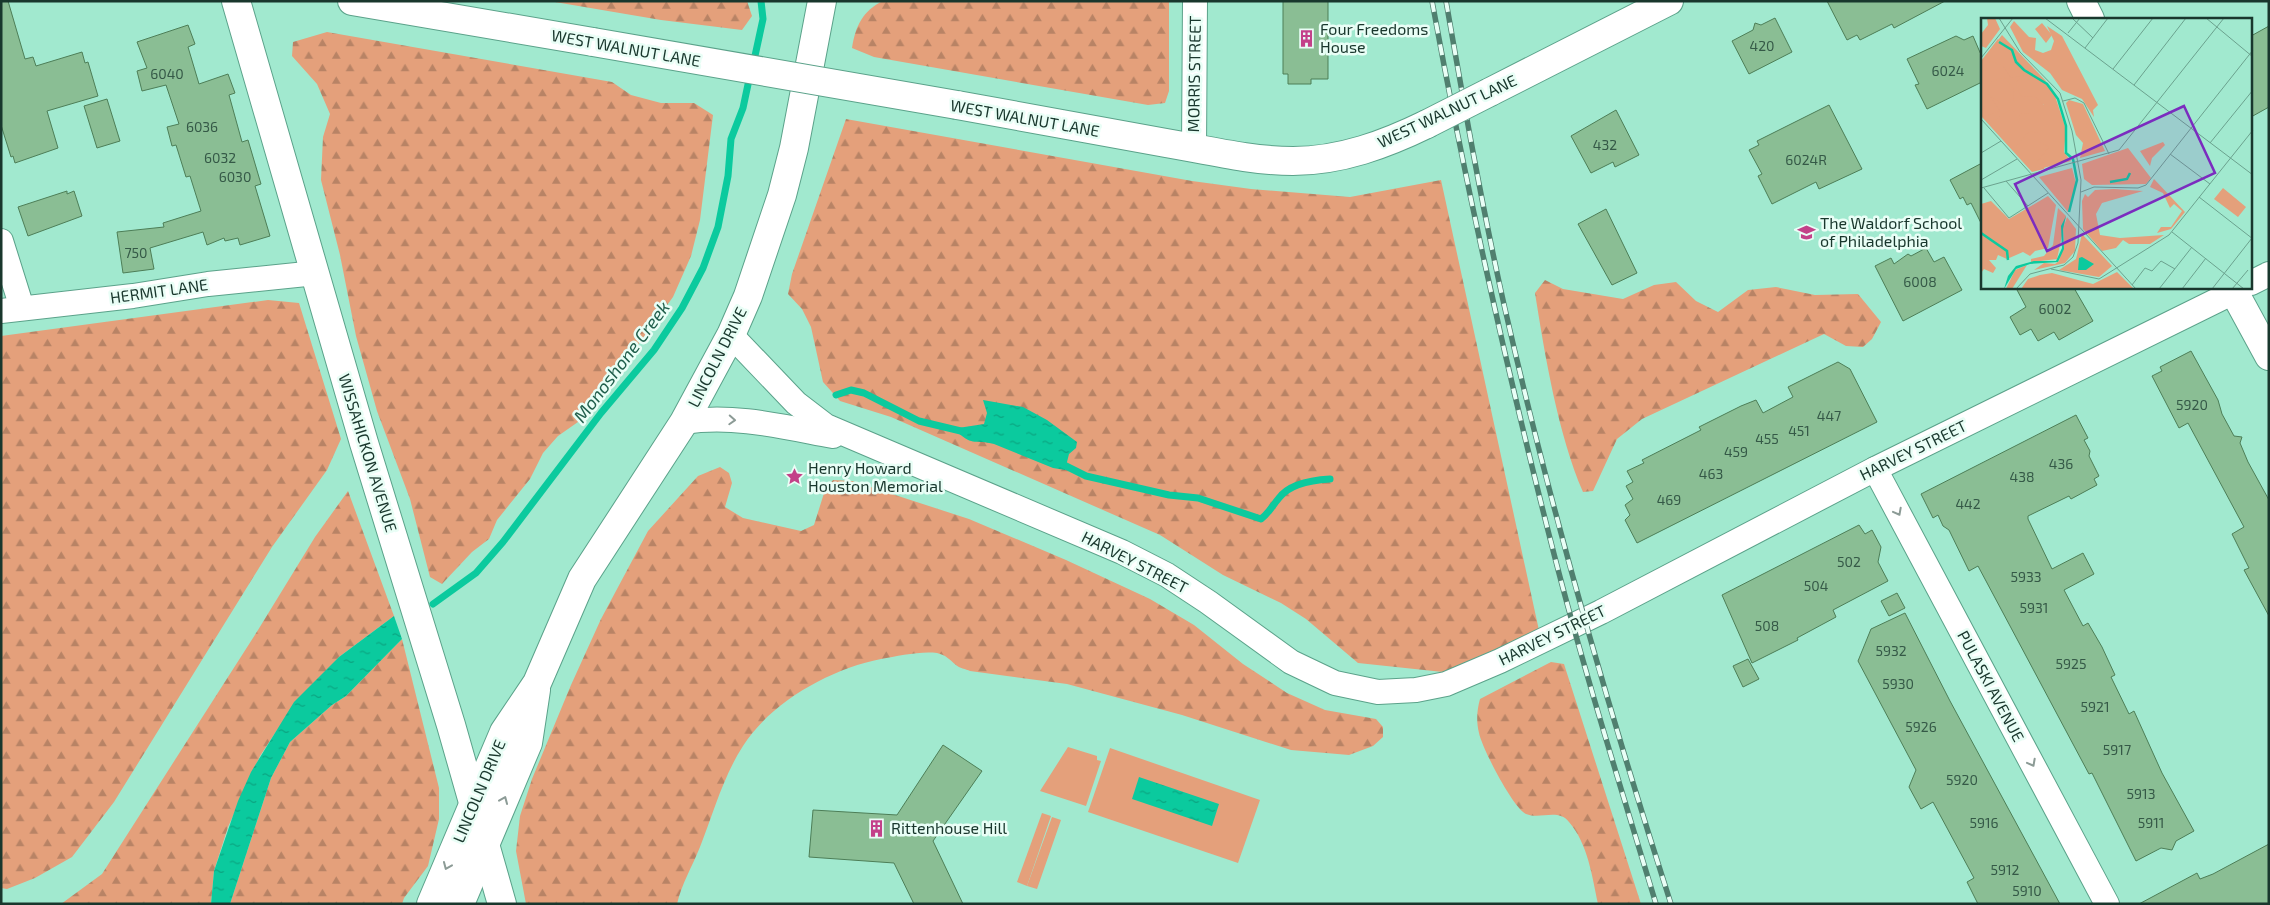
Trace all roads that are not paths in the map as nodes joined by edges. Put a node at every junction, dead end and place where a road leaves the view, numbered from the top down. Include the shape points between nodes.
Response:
1 (236, 1) edge
2 (352, 1) edge
3 (822, 1) edge
4 (1195, 1) edge
5 (1669, 1) edge
6 (2080, 1) edge
7 (2089, 18) edge
8 (1194, 148) junction
9 (1, 241) edge
10 (316, 274) junction
11 (2269, 274) edge
12 (2252, 282) edge
13 (2236, 289) edge
14 (2241, 289) edge
15 (11, 309) edge
16 (732, 335) junction
17 (2269, 356) edge
18 (684, 422) junction
19 (854, 440) junction
20 (1875, 469) junction
21 (537, 683) junction
22 (474, 805) junction
23 (485, 845) junction
24 (431, 904) edge
25 (460, 904) edge
26 (502, 904) edge
27 (2106, 904) edge

1 - 10 street, WISSAHICKON AVENUE
2 - 8 street, WEST WALNUT LANE, bridge
3 - 16 street, LINCOLN DRIVE via 782,196 761,262
4 - 8 street, MORRIS STREET
5 - 8 street, WEST WALNUT LANE, bridge via 1427,124 1379,145 1322,159 1269,160
6 - 7 street
9 - 15 street
10 - 15 street, HERMIT LANE
10 - 22 street, WISSAHICKON AVENUE
11 - 12 street, HARVEY STREET
13 - 20 street, HARVEY STREET
14 - 17 street
16 - 18 street, LINCOLN DRIVE
16 - 19 street, HARVEY STREET via 813,418
18 -> 19 street, HARVEY STREET via 745,420
18 - 21 street, LINCOLN DRIVE via 582,579
19 - 20 street, HARVEY STREET via 1122,552 1192,591 1291,662 1335,684 1378,692 1416,690 1470,675 1601,612
20 -> 27 street, PULASKI AVENUE
21 - 22 street, LINCOLN DRIVE via 504,732
23 -> 21 street, LINCOLN DRIVE via 528,743
22 - 23 street, WISSAHICKON AVENUE
22 -> 24 street, LINCOLN DRIVE
23 - 25 street, LINCOLN DRIVE
23 - 26 street, WISSAHICKON AVENUE

